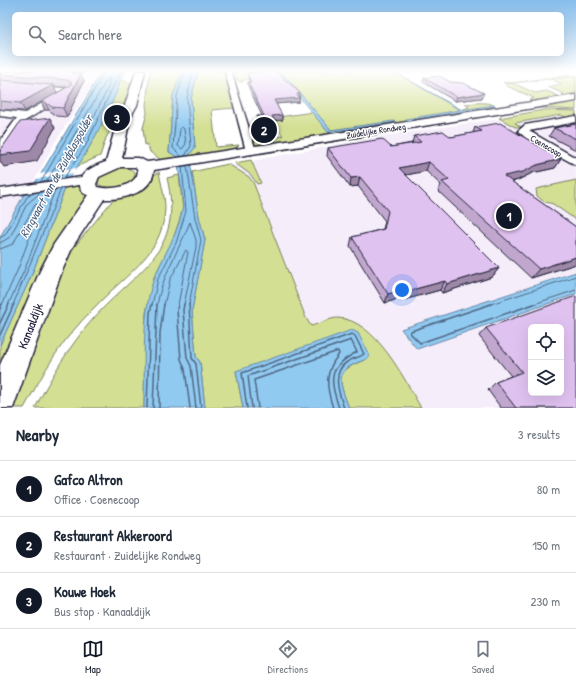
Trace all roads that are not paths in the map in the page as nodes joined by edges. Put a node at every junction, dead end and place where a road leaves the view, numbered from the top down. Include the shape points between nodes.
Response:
1 (61, 90) edge
2 (135, 90) edge
3 (233, 90) edge
4 (576, 98) edge
5 (0, 113) edge
6 (25, 116) junction
7 (576, 119) edge
8 (0, 148) edge
9 (251, 151) junction
10 (576, 162) edge
11 (119, 163) junction
12 (145, 170) junction
13 (101, 189) junction
14 (0, 193) edge
15 (0, 402) edge

1 - 6 street via 70,91
2 - 11 main road via 124,118
3 - 9 street
4 - 9 main road, Zuidelijke Rondweg
5 - 6 street
6 - 8 street
7 - 10 street, Coenecoop via 528,127 523,131
9 - 12 main road, Zuidelijke Rondweg
11 - 12 main road via 139,163
11 - 13 main road, Kanaaldijk via 95,172
12 - 13 main road via 142,181 136,185
13 - 14 street via 68,182
13 - 15 main road, Kanaaldijk via 104,205 51,271

